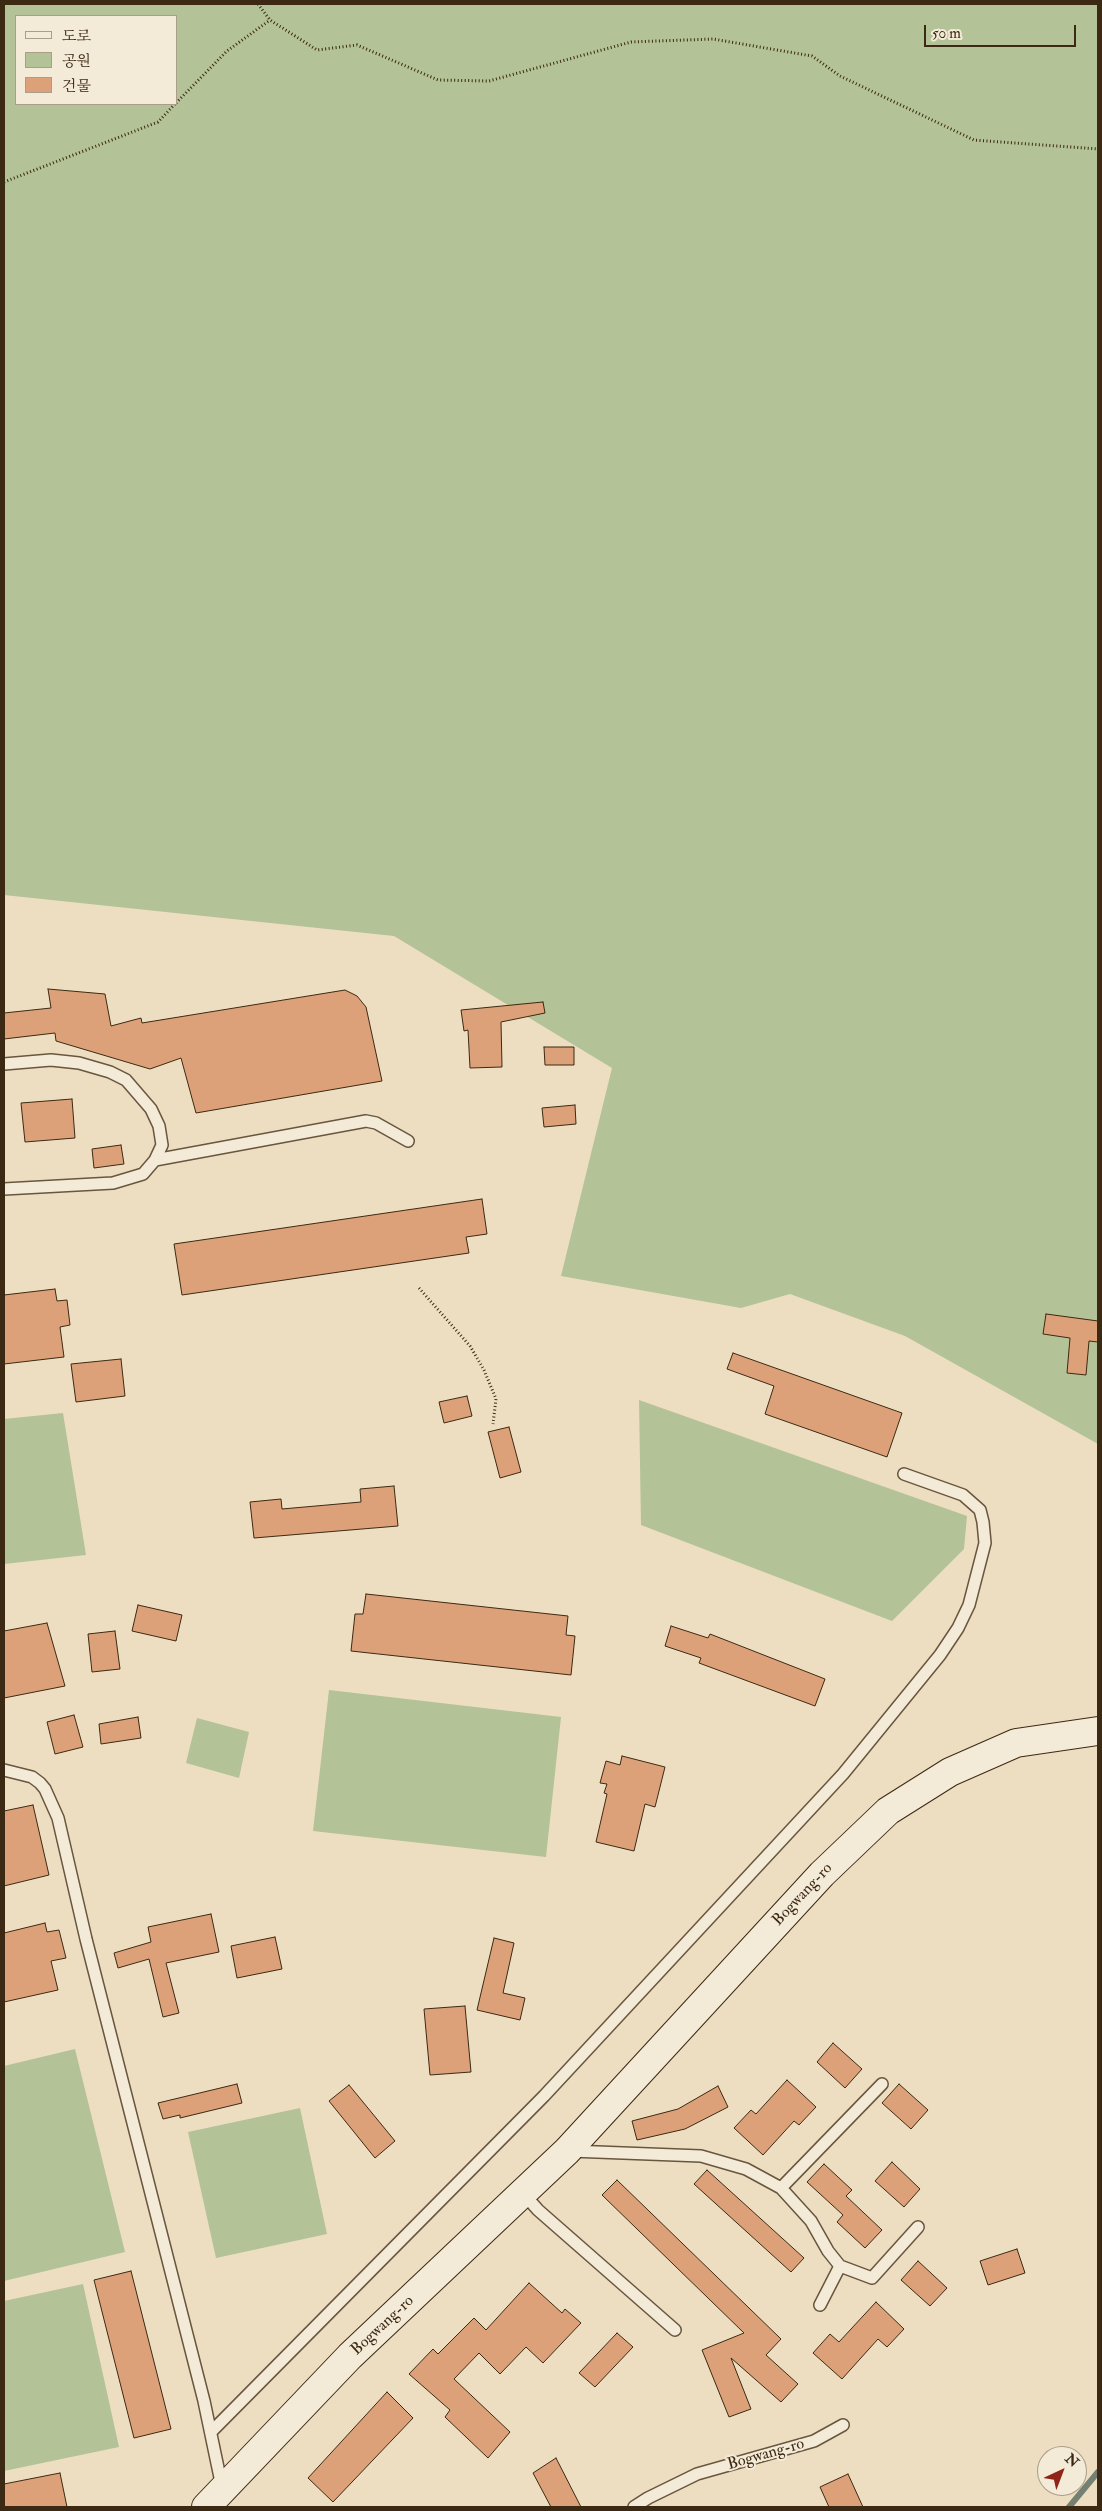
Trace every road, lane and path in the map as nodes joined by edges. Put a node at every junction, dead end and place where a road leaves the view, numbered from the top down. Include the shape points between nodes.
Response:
1 (258, 4) edge
2 (270, 20) junction
3 (178, 101) edge
4 (174, 105) edge
5 (1098, 149) edge
6 (4, 182) edge
7 (4, 1064) edge
8 (408, 1141) dead end
9 (155, 1160) junction
10 (4, 1189) edge
11 (419, 1288) dead end
12 (493, 1424) dead end
13 (904, 1474) dead end
14 (1098, 1731) edge
15 (4, 1770) edge
16 (882, 2084) dead end
17 (567, 2151) junction
18 (781, 2188) junction
19 (523, 2193) junction
20 (918, 2227) dead end
21 (840, 2266) junction
22 (820, 2305) dead end
23 (675, 2330) dead end
24 (844, 2424) dead end
25 (211, 2432) junction
26 (215, 2499) edge
27 (634, 2507) edge

1 - 2 path
2 - 3 path via 227,51
2 - 5 path via 316,50 358,45 438,80 489,81 631,42 713,39 812,56 840,76 974,140
4 - 6 path via 158,122
7 - 9 lane via 50,1060 110,1072 126,1080 151,1109 159,1126 162,1145
8 - 9 lane via 376,1122 366,1121
9 - 10 lane via 143,1174 113,1183
11 - 12 path via 470,1346 484,1370 496,1399
13 - 25 lane via 963,1495 980,1510 983,1522 985,1543 968,1605 958,1628 940,1654 844,1774 548,2092
14 - 17 main road, Bogwang-ro via 1016,1743 950,1772 888,1811 822,1874
15 - 25 lane via 32,1777 40,1783 46,1789 58,1818
16 - 18 lane
17 - 18 lane via 701,2156 746,2168
17 - 19 main road, Bogwang-ro
18 - 21 lane via 811,2221
19 - 23 lane via 538,2210
19 - 26 main road, Bogwang-ro via 350,2356
20 - 21 lane via 872,2278
21 - 22 lane
24 - 27 lane, Bogwang-ro via 814,2441 698,2474
25 - 26 lane

